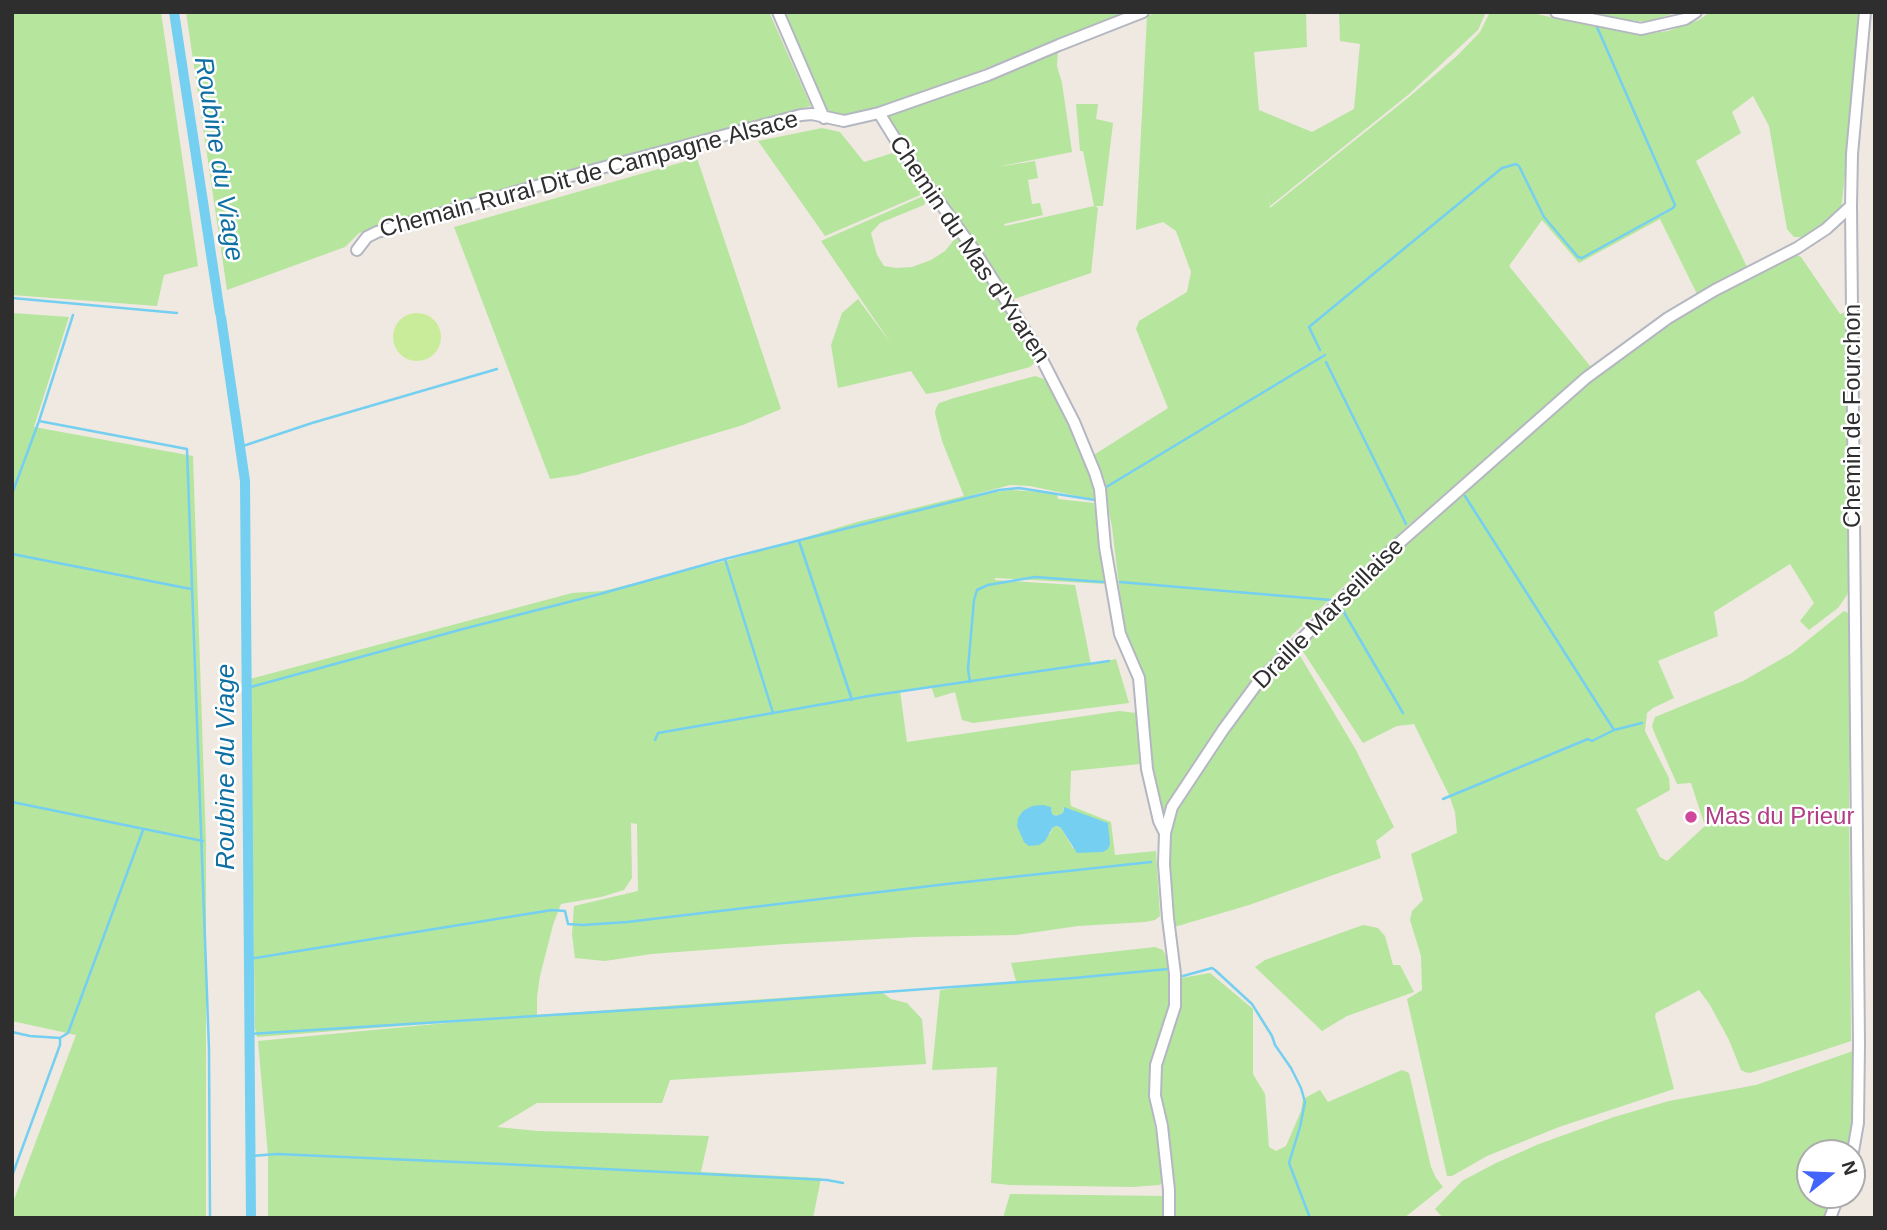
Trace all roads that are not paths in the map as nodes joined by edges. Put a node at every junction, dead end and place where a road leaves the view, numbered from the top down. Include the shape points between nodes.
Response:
1 (778, 12) edge
2 (1143, 12) edge
3 (1556, 12) edge
4 (1696, 12) edge
5 (1865, 12) edge
6 (879, 113) junction
7 (824, 118) junction
8 (1851, 206) junction
9 (357, 250) dead end
10 (1165, 833) junction
11 (1855, 1139) edge
12 (1169, 1218) edge

1 - 7 street
2 - 6 street, Chemain Rural Dit de Campagne Alsace
3 - 4 street via 1641,29
5 - 8 street, Chemin de Fourchon
6 - 7 street, Chemain Rural Dit de Campagne Alsace via 844,121
6 - 10 street, Chemin du Mas d'Yvaren via 1035,346 1095,473 1120,634 1139,678 1147,769
7 - 9 street, Chemain Rural Dit de Campagne Alsace via 801,116 571,176 377,232
8 - 10 street, Draille Marseillaise via 1797,248 1668,318 1586,378 1398,544 1259,681 1172,807
8 - 11 street, Chemin de Fourchon via 1859,1045
10 - 12 street, Draille Marseillaise via 1175,1006 1156,1065 1155,1096 1162,1126

